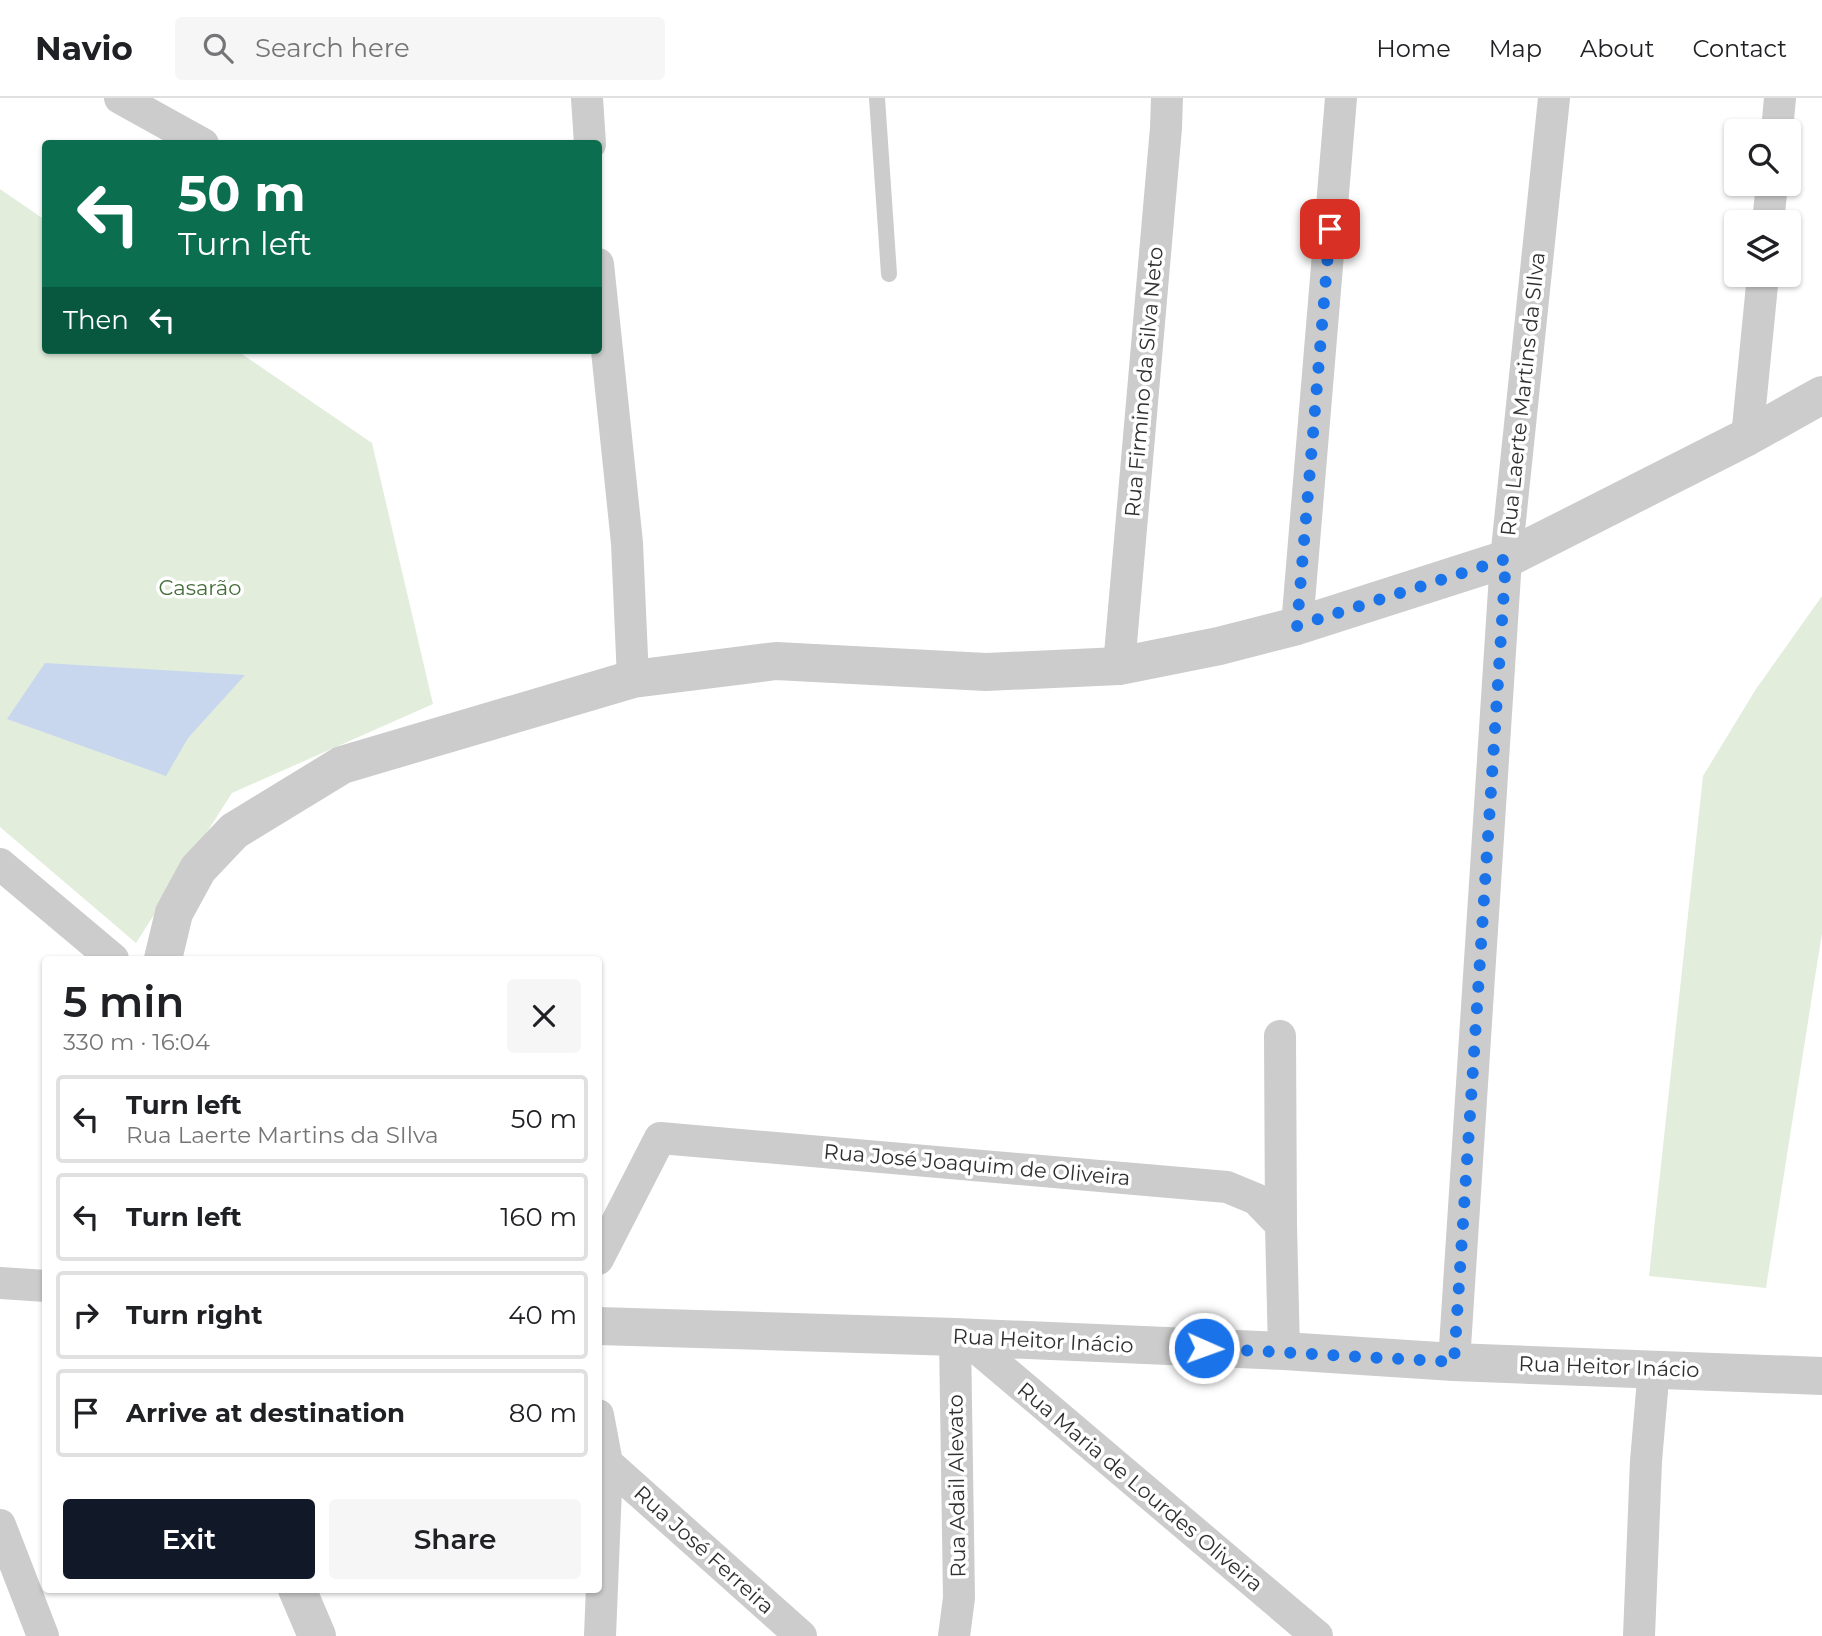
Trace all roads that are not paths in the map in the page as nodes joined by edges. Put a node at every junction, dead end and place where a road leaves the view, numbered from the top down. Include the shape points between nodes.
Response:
1 (120, 98) edge
2 (587, 98) edge
3 (877, 98) edge
4 (1167, 98) edge
5 (1341, 98) edge
6 (1554, 98) edge
7 (1780, 98) edge
8 (1778, 119) edge
9 (196, 140) edge
10 (590, 140) edge
11 (889, 274) dead end
12 (1762, 287) edge
13 (602, 302) edge
14 (1822, 395) edge
15 (1747, 437) junction
16 (1506, 559) junction
17 (1297, 626) junction
18 (1119, 666) junction
19 (633, 679) junction
20 (0, 863) edge
21 (109, 956) edge
22 (164, 956) edge
23 (1280, 1036) dead end
24 (1281, 1225) junction
25 (602, 1251) edge
26 (0, 1283) edge
27 (42, 1286) edge
28 (602, 1326) edge
29 (960, 1337) junction
30 (1284, 1351) junction
31 (1454, 1362) junction
32 (1654, 1368) junction
33 (1822, 1376) edge
34 (602, 1436) edge
35 (607, 1463) junction
36 (0, 1525) edge
37 (602, 1587) edge
38 (299, 1593) edge
39 (602, 1593) edge
40 (43, 1636) edge
41 (317, 1636) edge
42 (600, 1636) edge
43 (801, 1636) edge
44 (954, 1636) edge
45 (1317, 1636) edge
46 (1639, 1636) edge

1 - 9 street
2 - 10 street
3 - 11 lane
4 - 18 street, Rua Firmino da Silva Neto
5 - 17 street
6 - 16 street, Rua Laerte Martins da SIlva
7 - 8 street
12 - 15 street
13 - 19 street via 627,543
14 - 15 street
15 - 16 street
16 - 17 street
16 - 31 street, Rua Laerte Martins da SIlva
17 - 18 street
18 - 19 street via 986,672 776,661
19 - 22 street via 342,765 234,831 198,869 174,913
20 - 21 street
23 - 24 street
24 - 25 street, Rua José Joaquim de Oliveira via 1255,1199 1227,1186 660,1139
24 - 30 street
26 - 27 street
28 - 29 street, Rua Heitor Inácio
29 - 30 street, Rua Heitor Inácio
29 - 44 street, Rua Adail Alevato via 959,1598
29 - 45 street, Rua Maria de Lourdes Oliveira
30 - 31 street, Rua Heitor Inácio
31 - 32 street, Rua Heitor Inácio
32 - 33 street, Rua Heitor Inácio
32 - 46 street
34 - 35 street
35 - 37 street
35 - 43 street, Rua José Ferreira
36 - 40 street
38 - 41 street
39 - 42 street

